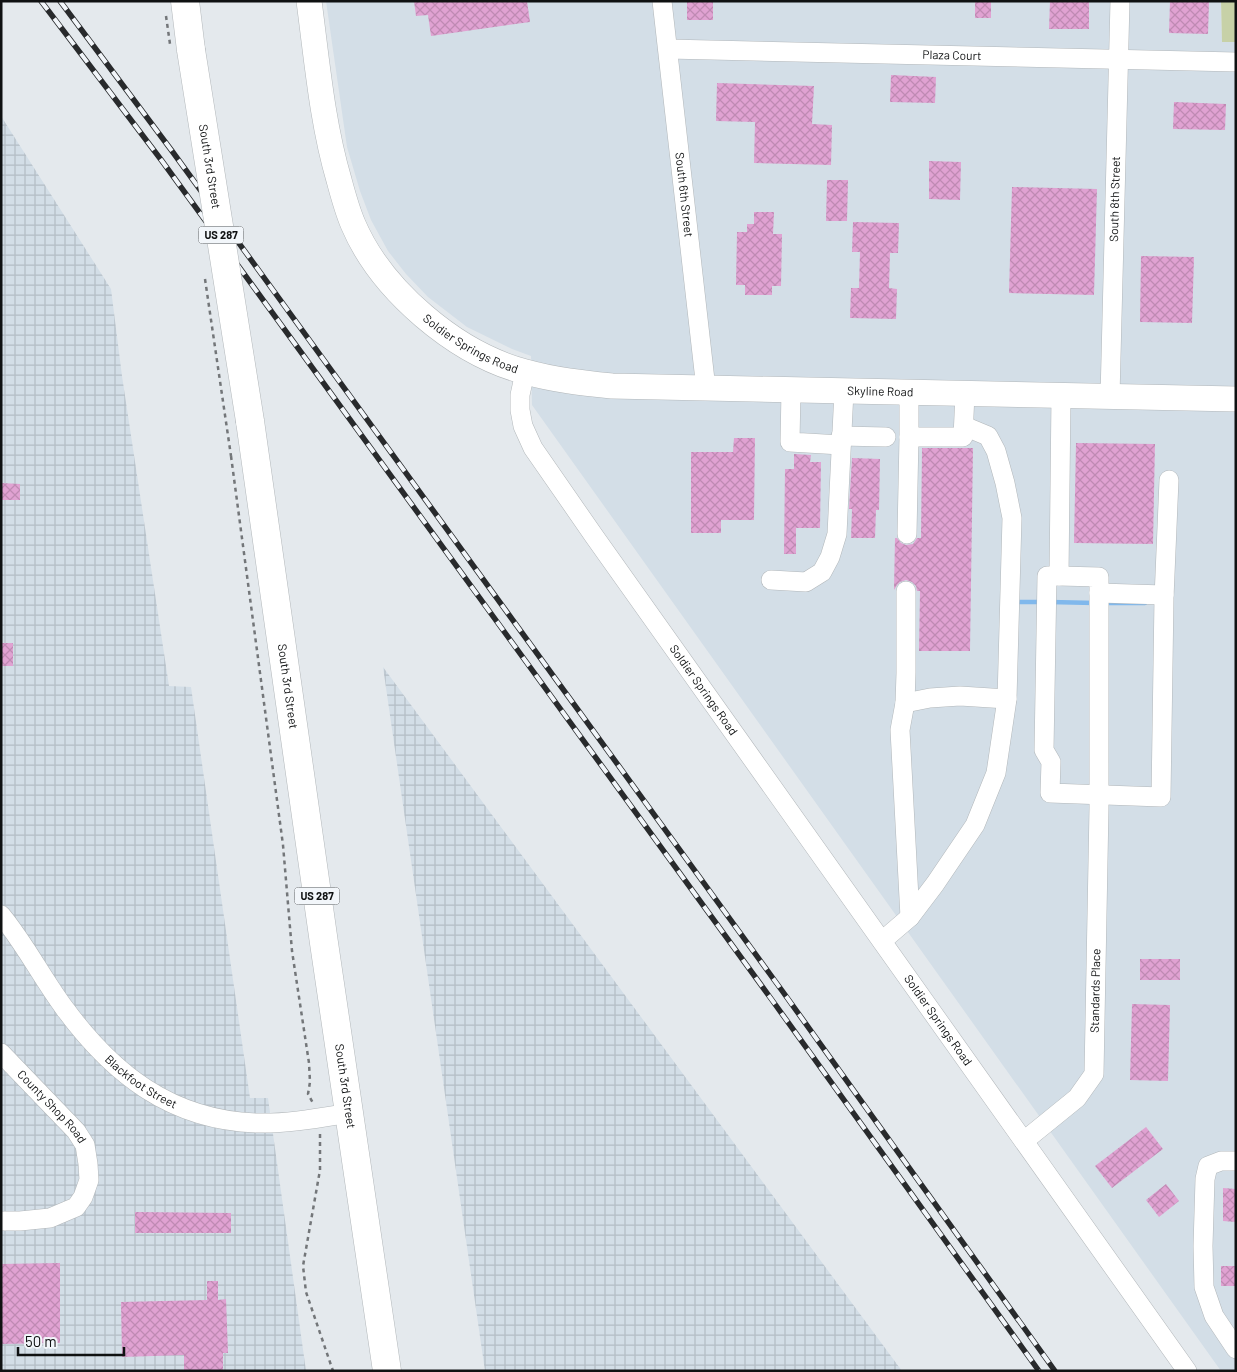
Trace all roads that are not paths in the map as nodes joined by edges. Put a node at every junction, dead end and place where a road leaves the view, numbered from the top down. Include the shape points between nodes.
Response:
1 (185, 1) edge
2 (308, 1) edge
3 (662, 1) edge
4 (1120, 1) edge
5 (668, 49) junction
6 (1119, 60) junction
7 (1236, 62) edge
8 (525, 372) junction
9 (706, 389) junction
10 (791, 390) junction
11 (844, 392) junction
12 (909, 393) junction
13 (965, 394) junction
14 (1062, 396) junction
15 (1110, 397) junction
16 (1236, 399) edge
17 (964, 426) junction
18 (886, 437) dead end
19 (910, 437) junction
20 (841, 440) junction
21 (1169, 480) dead end
22 (907, 534) dead end
23 (1059, 576) junction
24 (771, 580) dead end
25 (906, 591) dead end
26 (1099, 593) junction
27 (1164, 595) junction
28 (1007, 699) junction
29 (905, 703) junction
30 (1099, 802) junction
31 (1, 914) edge
32 (910, 917) junction
33 (882, 941) junction
34 (1, 1053) edge
35 (350, 1113) junction
36 (1024, 1141) junction
37 (1236, 1161) edge
38 (1, 1221) edge
39 (1236, 1349) edge
40 (387, 1371) edge
41 (1186, 1371) edge

1 - 35 highway, South 3rd Street / US 287, bridge via 250,421
2 - 8 main road, Soldier Springs Road via 332,157 353,224 370,255 406,300 434,324 463,345
3 - 5 street, South 6th Street
4 - 6 street, South 8th Street
5 - 6 street, Plaza Court
5 - 9 street, South 6th Street
6 - 7 street, Plaza Court
6 - 15 street, South 8th Street
8 - 9 main road, Skyline Road via 612,386
8 - 33 street, Soldier Springs Road via 520,410 533,448
9 - 10 main road, Skyline Road
10 - 11 main road, Skyline Road
10 - 20 street via 790,442
11 - 12 main road, Skyline Road
11 - 20 street
12 - 13 main road, Skyline Road
12 - 19 street
13 - 14 main road, Skyline Road
13 - 17 street
14 - 15 main road, Skyline Road
14 - 23 street
15 - 16 main road, Skyline Road
17 - 19 street via 963,437
17 - 28 street via 988,436 996,451 1012,518
18 - 20 street
19 - 22 street
20 - 24 street via 837,534 830,557 822,572 806,582
21 - 27 street
23 - 26 street via 1099,578
23 - 30 street via 1047,576 1044,750 1051,762 1050,793
25 - 29 street
26 - 27 street
26 - 30 street, Standards Place
27 - 30 street via 1161,797
28 - 29 street via 960,696
28 - 32 street via 996,773 975,825
29 - 32 street via 900,730
30 - 36 street, Standards Place via 1094,1074 1077,1098
31 - 35 street, Blackfoot Street via 85,1035 128,1077 152,1093 182,1109 216,1118 256,1123 292,1122
32 - 33 street
33 - 36 street, Soldier Springs Road
34 - 38 street, County Shop Road via 76,1131 84,1145 89,1180 76,1207 50,1218
35 - 40 highway, South 3rd Street / US 287
36 - 41 street, Soldier Springs Road
37 - 39 street via 1221,1161 1208,1166 1203,1246 1204,1286 1214,1316

